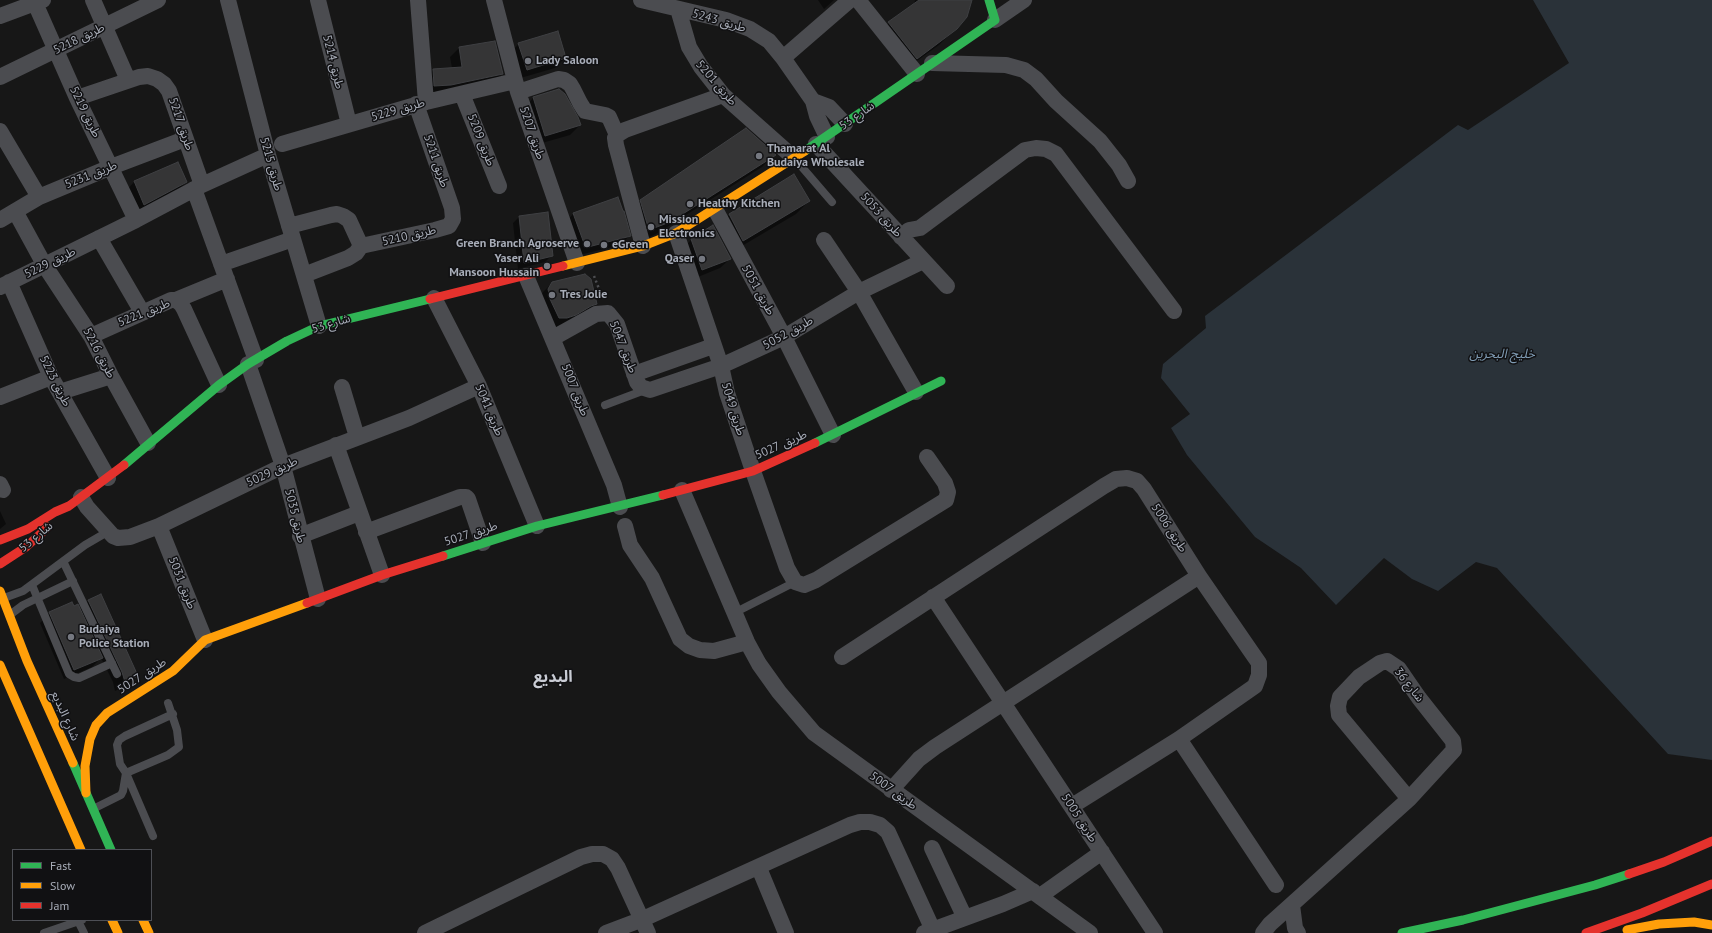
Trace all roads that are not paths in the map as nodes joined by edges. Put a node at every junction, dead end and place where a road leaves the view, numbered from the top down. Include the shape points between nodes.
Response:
1 (93, 0) edge
2 (158, 0) edge
3 (228, 0) edge
4 (318, 0) edge
5 (418, 0) edge
6 (494, 0) edge
7 (641, 0) edge
8 (850, 0) edge
9 (858, 0) edge
10 (989, 0) edge
11 (1024, 0) edge
12 (39, 2) edge
13 (678, 9) junction
14 (0, 16) edge
15 (995, 20) junction
16 (105, 27) junction
17 (56, 50) junction
18 (784, 58) junction
19 (932, 63) junction
20 (917, 74) junction
21 (0, 77) edge
22 (128, 80) junction
23 (517, 87) junction
24 (462, 94) junction
25 (723, 95) junction
26 (77, 98) junction
27 (813, 101) junction
28 (421, 103) junction
29 (349, 124) junction
30 (845, 124) junction
31 (0, 131) edge
32 (617, 135) junction
33 (185, 138) junction
34 (822, 140) junction
35 (282, 144) dead end
36 (268, 155) junction
37 (794, 158) junction
38 (111, 167) junction
39 (1128, 181) dead end
40 (500, 186) dead end
41 (198, 187) junction
42 (39, 197) junction
43 (832, 202) dead end
44 (715, 209) junction
45 (15, 211) junction
46 (454, 219) joint
47 (0, 220) edge
48 (136, 220) junction
49 (291, 233) junction
50 (676, 233) junction
51 (99, 238) junction
52 (824, 240) dead end
53 (904, 240) junction
54 (361, 246) junction
55 (643, 246) junction
56 (923, 261) junction
57 (583, 262) junction
58 (222, 264) junction
59 (44, 266) junction
60 (304, 275) junction
61 (526, 276) junction
62 (227, 279) junction
63 (2, 285) edge
64 (947, 286) dead end
65 (859, 292) junction
66 (434, 298) junction
67 (176, 300) junction
68 (1174, 311) dead end
69 (142, 312) junction
70 (319, 326) junction
71 (91, 336) junction
72 (553, 338) junction
73 (784, 338) junction
74 (713, 346) junction
75 (252, 362) junction
76 (721, 366) junction
77 (634, 374) junction
78 (111, 376) junction
79 (51, 377) junction
80 (940, 381) dead end
81 (219, 386) junction
82 (479, 386) junction
83 (342, 387) dead end
84 (646, 389) junction
85 (60, 392) junction
86 (916, 392) junction
87 (0, 397) edge
88 (605, 405) dead end
89 (833, 435) junction
90 (357, 437) junction
91 (148, 443) junction
92 (336, 445) junction
93 (927, 457) dead end
94 (283, 466) junction
95 (753, 471) junction
96 (108, 478) junction
97 (682, 490) junction
98 (82, 497) junction
99 (68, 506) junction
100 (620, 507) junction
101 (359, 513) junction
102 (159, 526) junction
103 (537, 526) junction
104 (625, 526) dead end
105 (108, 531) junction
106 (366, 532) junction
107 (300, 536) junction
108 (0, 540) edge
109 (483, 543) junction
110 (63, 561) junction
111 (0, 564) edge
112 (382, 575) junction
113 (1199, 576) junction
114 (72, 581) junction
115 (795, 582) junction
116 (32, 585) junction
117 (1, 595) edge
118 (933, 597) junction
119 (38, 599) junction
120 (318, 599) junction
121 (734, 613) junction
122 (9, 616) junction
123 (205, 640) junction
124 (747, 642) junction
125 (842, 657) dead end
126 (112, 663) junction
127 (0, 665) edge
128 (116, 674) dead end
129 (3, 679) edge
130 (1003, 702) junction
131 (168, 703) dead end
132 (173, 714) junction
133 (1179, 739) junction
134 (126, 774) junction
135 (891, 790) junction
136 (86, 793) junction
137 (1409, 799) junction
138 (1072, 806) junction
139 (93, 809) junction
140 (153, 836) dead end
141 (1712, 841) edge
142 (932, 848) dead end
143 (81, 849) edge
144 (111, 849) edge
145 (1102, 852) junction
146 (759, 868) junction
147 (1712, 884) edge
148 (1276, 885) dead end
149 (1036, 893) junction
150 (1292, 905) junction
151 (965, 918) junction
152 (80, 921) edge
153 (112, 921) edge
154 (143, 921) edge
155 (1712, 925) edge
156 (645, 926) edge
157 (928, 931) edge
158 (44, 933) edge
159 (84, 933) edge
160 (118, 933) edge
161 (149, 933) edge
162 (425, 933) edge
163 (606, 933) edge
164 (786, 933) edge
165 (1090, 933) edge
166 (1155, 933) edge
167 (1263, 933) edge
168 (1298, 933) edge
169 (1402, 933) edge
170 (1586, 933) edge
171 (1610, 933) edge

1 - 16 street
2 - 16 street, طريق 5218
3 - 36 street, طريق 5215
4 - 29 street, طريق 5214
5 - 28 street, طريق 5211
6 - 23 street, طريق 5207
7 - 13 street, طريق 5243
8 - 18 street
9 - 20 street
10 - 15 street
11 - 15 street, شارع 53
12 - 14 street, طريق 5219
12 - 17 street, طريق 5219
13 - 18 street, طريق 5243 via 726,20 750,29 769,41
13 - 25 street, طريق 5201 via 694,58
15 - 19 street, شارع 53
16 - 17 street, طريق 5218
16 - 22 street
17 - 21 street, طريق 5218
17 - 26 street, طريق 5219
18 - 27 street, طريق 5243
19 - 20 street, شارع 53
19 - 39 street via 1006,65 1024,70 1100,141
20 - 30 street, شارع 53
22 - 26 street, طريق 5217
22 - 33 street, طريق 5217 via 148,76 164,84 173,100
23 - 24 street, طريق 5229
23 - 32 street, طريق 5229 via 564,80 570,84 585,111 606,115
23 - 57 street, طريق 5207
24 - 28 street, طريق 5229
24 - 40 street, طريق 5209
25 - 32 street
25 - 37 street, طريق 5201
26 - 38 street, طريق 5219
27 - 30 street via 829,107
27 - 34 street, طريق 5243
28 - 29 street, طريق 5229
28 - 46 street, طريق 5211
29 - 35 street, طريق 5229
30 - 34 street, شارع 53
31 - 42 street
32 - 55 street via 616,145
33 - 38 street, طريق 5231
33 - 41 street, طريق 5217
34 - 37 street, شارع 53
34 - 53 street, طريق 5053
36 - 41 street, طريق 5229
36 - 49 street, طريق 5215
37 - 43 lane
37 - 44 street, شارع 53
38 - 42 street, طريق 5231
38 - 48 street, طريق 5219
41 - 48 street, طريق 5229
41 - 58 street, طريق 5217
42 - 45 street, طريق 5231
44 - 50 street, شارع 53
44 - 73 street, طريق 5051
45 - 47 street, طريق 5231
45 - 59 street, طريق 5216
46 - 54 street, طريق 5210 via 449,226
48 - 51 street, طريق 5229
49 - 54 street via 337,214 349,220
49 - 58 street
49 - 60 street, طريق 5215
50 - 55 street, شارع 53
50 - 74 street, طريق 5049
51 - 59 street, طريق 5229
51 - 69 street
52 - 65 street
53 - 56 street, طريق 5053
53 - 68 street via 909,230 918,229 1025,150 1046,149 1056,154
54 - 60 street via 348,258
55 - 57 street, شارع 53
56 - 64 street, طريق 5053
56 - 65 street, طريق 5052
57 - 61 street, شارع 53
58 - 62 street, طريق 5217
59 - 63 street, طريق 5229
59 - 71 street, طريق 5216
60 - 70 street, طريق 5215
61 - 66 street, شارع 53
61 - 72 street, طريق 5007
62 - 67 street
62 - 75 street, طريق 5217
63 - 79 street, طريق 5223
65 - 73 street, طريق 5052
65 - 86 street
66 - 70 street, شارع 53
66 - 82 street, طريق 5041
67 - 69 street, طريق 5221
67 - 81 street, طريق 5221 via 184,309
69 - 71 street, طريق 5221
70 - 75 street, شارع 53
71 - 78 street, طريق 5216
72 - 77 street, طريق 5047 via 596,314 608,313 617,324
72 - 100 street, طريق 5007 via 614,485
73 - 76 street, طريق 5052
73 - 89 street, طريق 5051
74 - 76 street, طريق 5049
74 - 77 street
75 - 81 street, شارع 53
75 - 94 street, طريق 5035
76 - 84 street, طريق 5052 via 650,390
76 - 95 street, طريق 5049 via 727,393
77 - 84 street, طريق 5047 via 637,382
78 - 85 street
78 - 91 street, طريق 5216
79 - 85 street, طريق 5223
79 - 87 street
80 - 86 street, طريق 5027
81 - 91 street, شارع 53
82 - 90 street, طريق 5029 via 409,418
82 - 103 street, طريق 5041
83 - 90 street
84 - 88 lane
85 - 96 street, طريق 5223
86 - 89 street, طريق 5027
89 - 95 street, طريق 5027
90 - 92 street, طريق 5029
91 - 96 street, شارع 53
92 - 94 street, طريق 5029
92 - 101 street
93 - 115 street via 945,483 948,492 946,500 816,580 804,586
94 - 102 street, طريق 5029
94 - 107 street, طريق 5035
95 - 97 street, طريق 5027
95 - 115 street, طريق 5049 via 787,568
96 - 98 street, شارع 53
97 - 100 street, طريق 5027
97 - 121 street, طريق 5007
98 - 99 street, شارع 53
98 - 105 street, طريق 5029 via 87,507
99 - 108 street, شارع 53 via 28,530
99 - 111 street, شارع 53 via 26,547
100 - 103 street, طريق 5027
101 - 106 street
101 - 107 street
102 - 105 street, طريق 5029 via 124,539
102 - 123 street, طريق 5031
103 - 109 street, طريق 5027
104 - 124 street via 630,544 652,578 680,639 700,650 714,651
105 - 110 lane
106 - 109 street via 466,497
106 - 112 street
107 - 120 street, طريق 5035
109 - 112 street, طريق 5027
110 - 114 lane
110 - 116 lane
112 - 120 street, طريق 5027
113 - 118 street, طريق 5006 via 1144,489 1137,481 1127,478 1116,479 1104,486
113 - 130 street
113 - 133 street, طريق 5006 via 1256,658 1259,663 1259,675 1255,686
114 - 119 lane
114 - 126 lane
115 - 121 lane
116 - 117 lane via 19,593
116 - 119 lane
117 - 122 street, شارع البديع
118 - 125 street, طريق 5006
118 - 130 street, طريق 5005
119 - 122 lane via 23,605
119 - 126 lane via 69,674 79,678
120 - 123 street, طريق 5027
121 - 124 street, طريق 5007
122 - 136 street, شارع البديع
123 - 136 street, طريق 5027 via 174,671 107,713 96,725 86,752
124 - 135 street, طريق 5007 via 779,692 814,733
126 - 128 lane
127 - 129 street
129 - 143 street
130 - 135 street via 927,752
130 - 138 street, طريق 5005
131 - 132 lane
132 - 134 lane via 179,747 168,755
132 - 134 lane via 119,740 117,745 120,764
133 - 138 street, طريق 5006
133 - 148 street
134 - 139 lane via 121,795
134 - 140 lane
135 - 149 street, طريق 5007
136 - 139 street, شارع البديع
137 - 137 street, شارع 36 via 1454,750 1453,741 1399,668 1387,661 1359,678 1340,697 1339,715
137 - 150 street, شارع 36
138 - 145 street, طريق 5005
139 - 144 street, شارع البديع
141 - 169 street via 1664,862 1595,885 1463,920
142 - 151 street
145 - 149 street
145 - 166 street, طريق 5005
146 - 156 street
146 - 157 street via 850,825 870,822 880,825 888,832
146 - 164 street
147 - 170 street via 1642,914
149 - 151 street
149 - 165 street, طريق 5007
150 - 167 street, شارع 36
150 - 168 street via 1294,928
151 - 157 street
152 - 158 lane
152 - 159 lane
153 - 160 street
154 - 161 street
155 - 171 street via 1694,922 1658,924
156 - 162 street via 612,859 603,854 592,854
156 - 163 street

